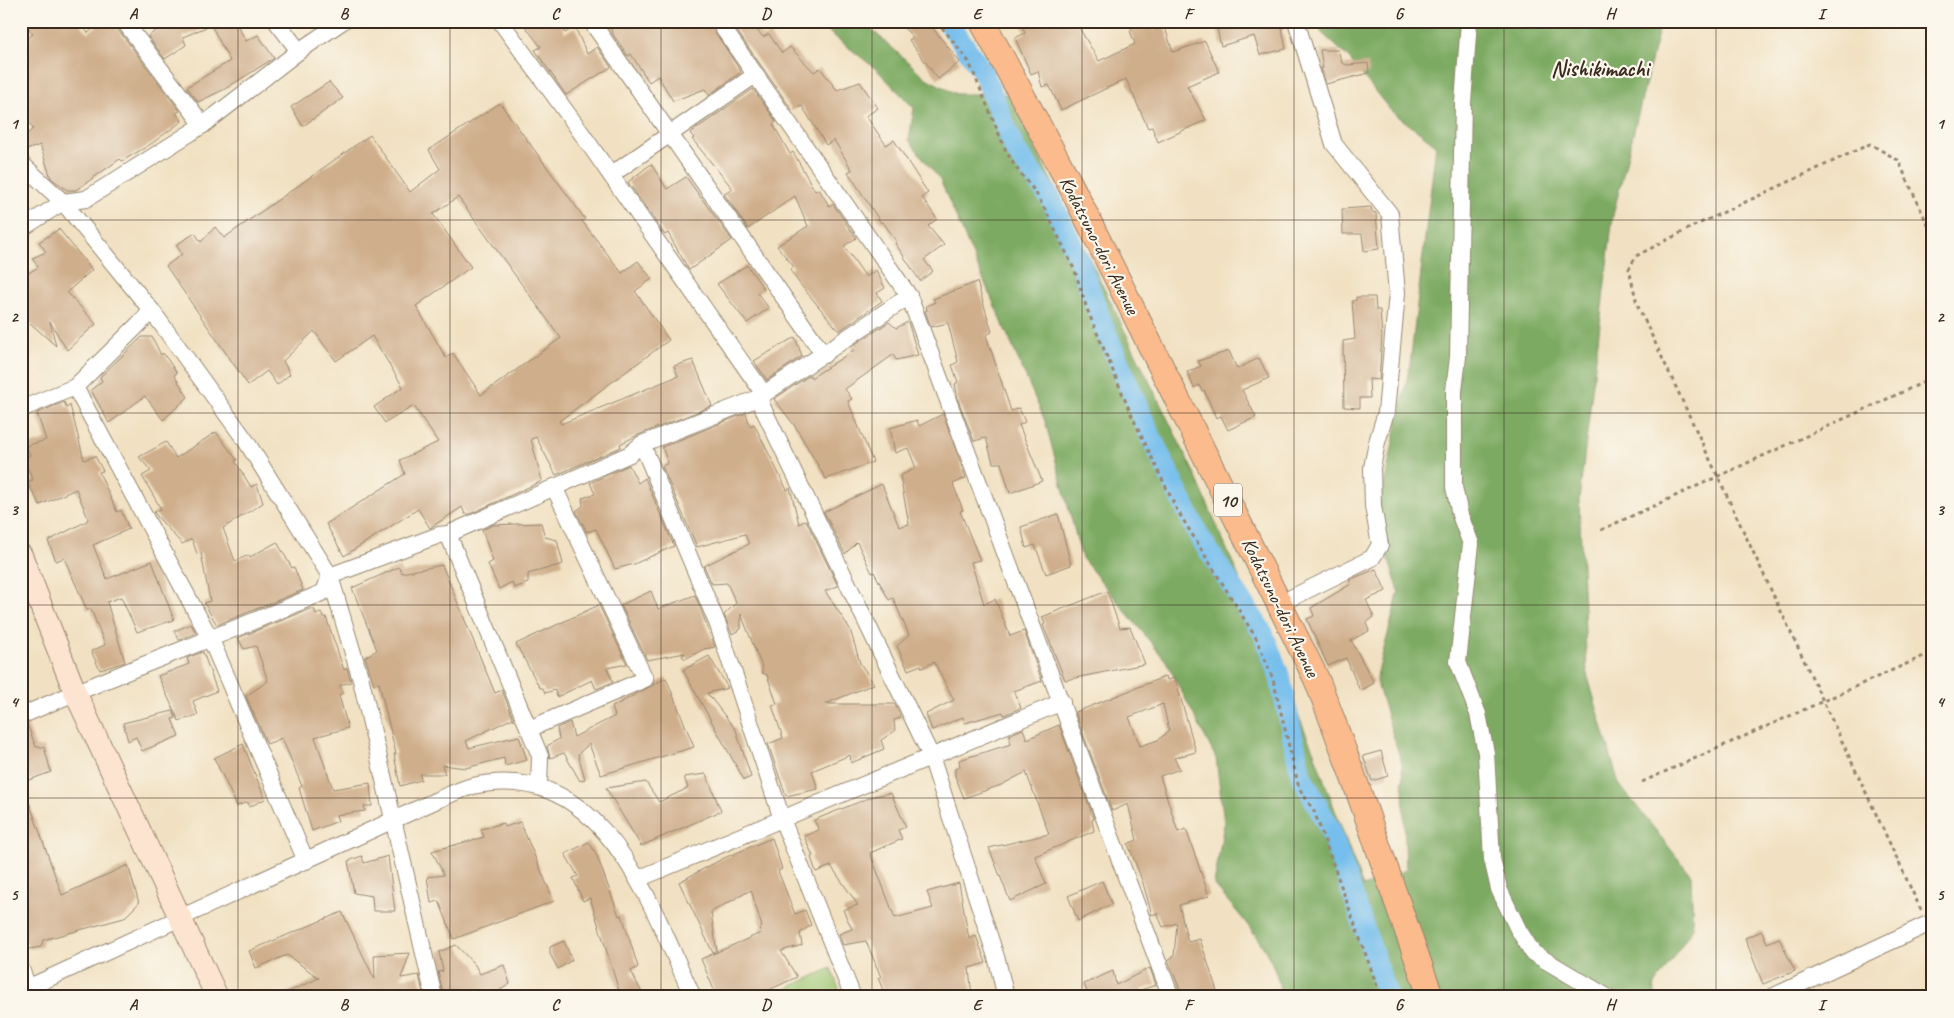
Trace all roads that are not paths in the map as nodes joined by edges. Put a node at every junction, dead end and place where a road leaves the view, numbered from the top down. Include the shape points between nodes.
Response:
1 (124, 21) edge
2 (276, 21) edge
3 (343, 21) edge
4 (500, 21) edge
5 (591, 21) edge
6 (718, 21) edge
7 (982, 21) edge
8 (1296, 21) edge
9 (1469, 21) edge
10 (299, 51) junction
11 (755, 75) junction
12 (202, 125) junction
13 (670, 135) junction
14 (21, 163) edge
15 (611, 175) junction
16 (63, 202) junction
17 (21, 229) edge
18 (909, 296) junction
19 (152, 311) junction
20 (824, 355) junction
21 (75, 387) junction
22 (761, 396) junction
23 (21, 409) edge
24 (642, 444) junction
25 (554, 487) junction
26 (448, 534) junction
27 (21, 556) edge
28 (330, 576) junction
29 (1281, 603) junction
30 (211, 640) junction
31 (75, 692) junction
32 (1062, 702) junction
33 (21, 716) edge
34 (529, 729) junction
35 (931, 756) junction
36 (540, 787) junction
37 (782, 819) junction
38 (393, 821) junction
39 (306, 861) junction
40 (638, 879) junction
41 (179, 918) junction
42 (1928, 924) road end
43 (21, 969) edge
44 (27, 992) edge
45 (217, 997) edge
46 (434, 997) edge
47 (693, 997) edge
48 (853, 997) edge
49 (1006, 997) edge
50 (1171, 997) edge
51 (1432, 997) edge
52 (1608, 997) edge
53 (1772, 997) edge

1 - 12 street
2 - 10 street
3 - 10 street
4 - 15 street
5 - 13 street
6 - 11 street
7 - 29 main road, Kodatsuno-dori Avenue / 10 via 1072,188
8 - 29 street via 1334,144 1390,214 1397,293 1386,412 1372,468 1373,506 1380,544 1372,558
9 - 52 street via 1463,103 1454,487 1471,544 1458,662 1478,714 1486,753 1492,859 1499,889 1533,953
10 - 12 street
11 - 13 street
11 - 18 street
12 - 16 street via 86,199
13 - 15 street
13 - 20 street
14 - 16 street
15 - 22 street
16 - 17 street
16 - 19 street
18 - 20 street
18 - 32 street
19 - 21 street
19 - 28 street via 246,441
20 - 22 street
21 - 23 street
21 - 30 street
22 - 24 street
22 - 35 street
24 - 25 street via 630,454
24 - 37 street via 718,625
25 - 26 street
25 - 34 street via 645,679
26 - 28 street
26 - 34 street
27 - 31 street
28 - 30 street via 324,592
28 - 38 street via 361,680
29 - 51 main road, Kodatsuno-dori Avenue / 10 via 1339,734 1391,889
30 - 31 street
30 - 39 street
31 - 33 street
31 - 41 street
32 - 35 street
32 - 50 street
34 - 36 street via 540,756
35 - 37 street
35 - 49 street
36 - 38 street via 496,782 471,786
36 - 40 street via 581,808 606,831
37 - 40 street
37 - 48 street
38 - 39 street
38 - 46 street
39 - 41 street
40 - 47 street
41 - 44 street
41 - 45 street
42 - 53 street
43 - 44 street

